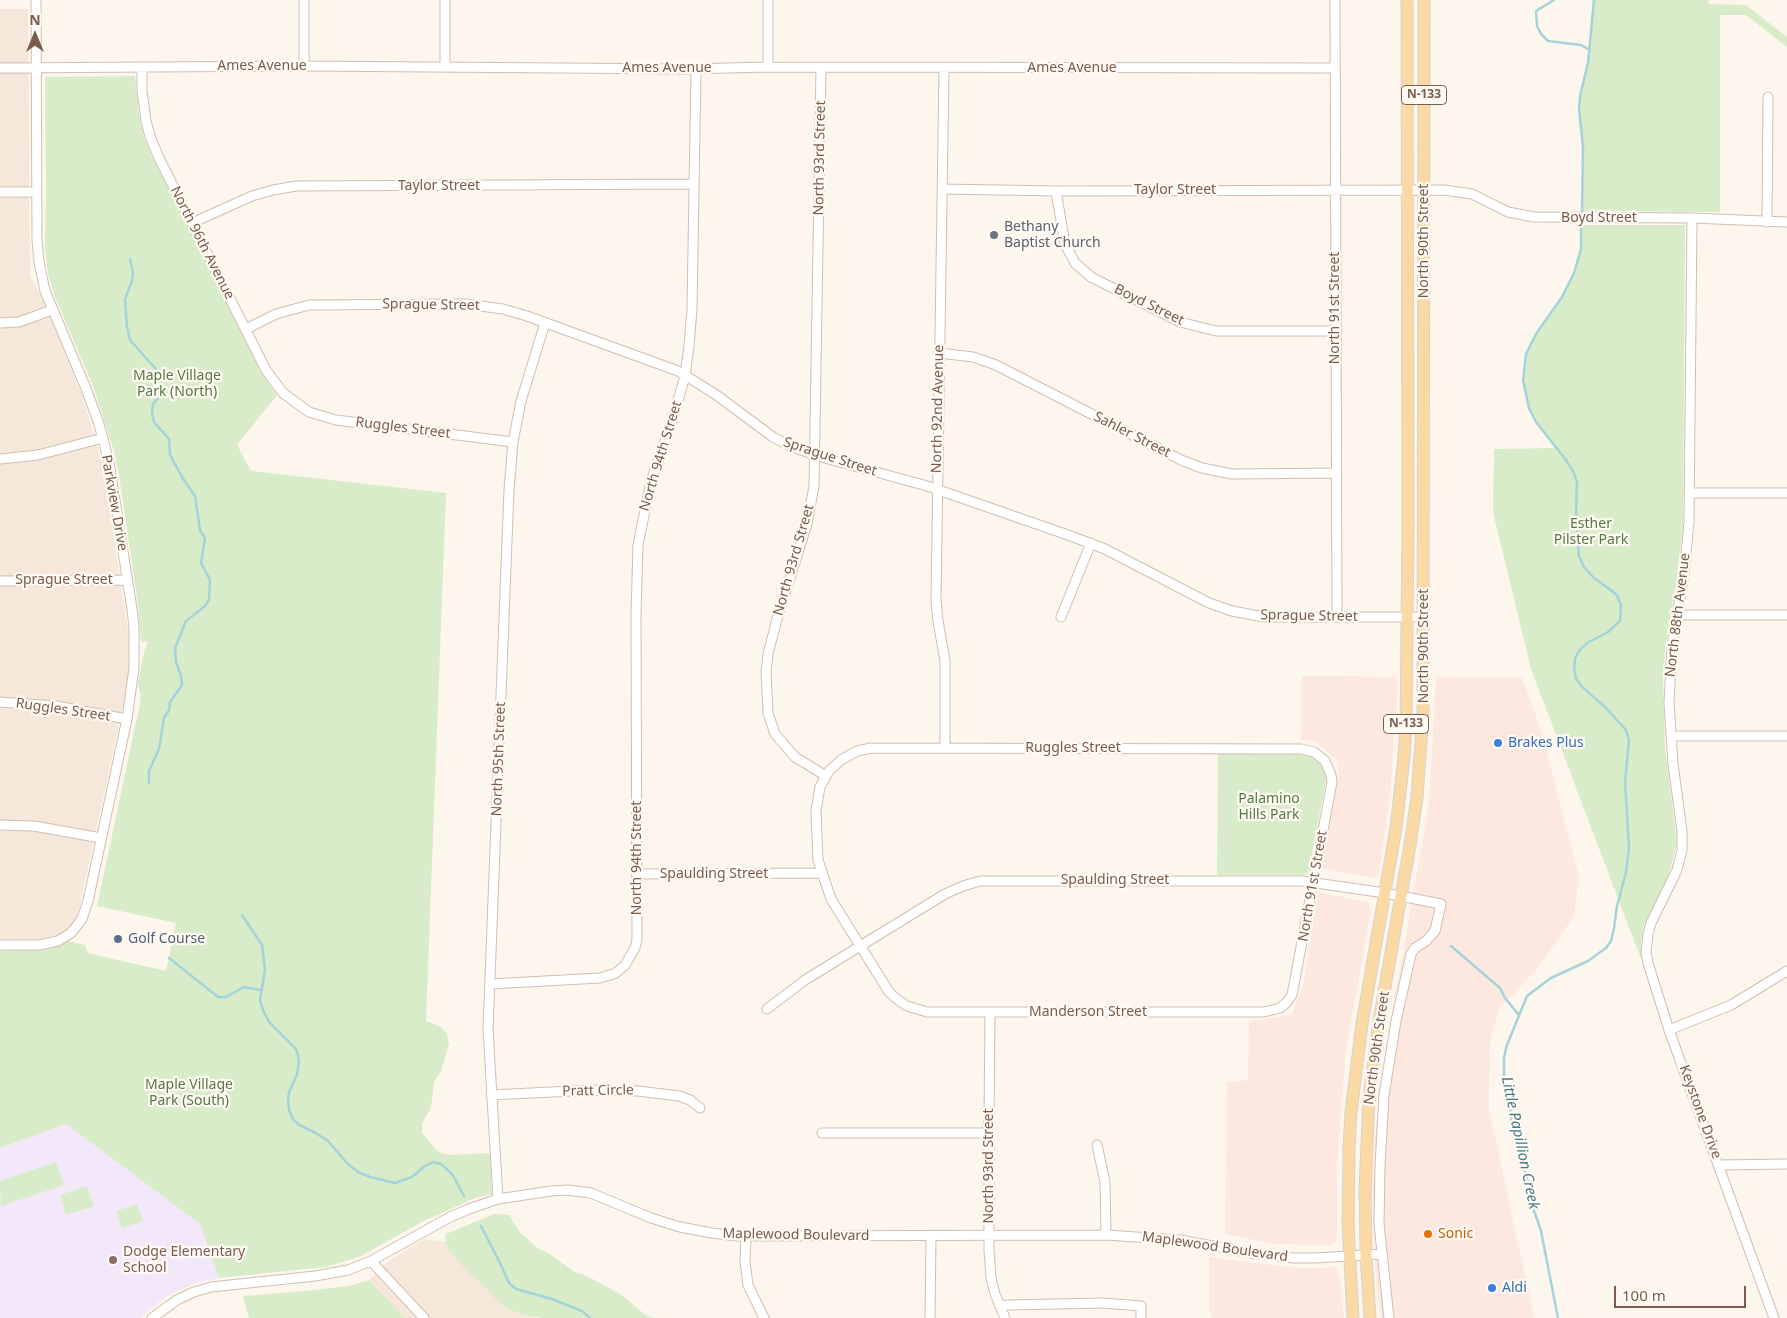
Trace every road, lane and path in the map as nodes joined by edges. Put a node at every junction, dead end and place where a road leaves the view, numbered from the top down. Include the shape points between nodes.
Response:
1 (36, 0) edge
2 (304, 0) edge
3 (445, 0) edge
4 (768, 0) edge
5 (1334, 0) edge
6 (1407, 0) edge
7 (1424, 0) edge
8 (304, 66) junction
9 (142, 67) junction
10 (445, 67) junction
11 (768, 67) junction
12 (0, 68) edge
13 (37, 68) junction
14 (822, 68) junction
15 (1335, 68) junction
16 (696, 69) junction
17 (944, 69) junction
18 (1768, 97) dead end
19 (693, 184) junction
20 (942, 189) junction
21 (1408, 189) junction
22 (1336, 190) junction
23 (1424, 190) junction
24 (1056, 191) junction
25 (0, 192) edge
26 (37, 192) junction
27 (1692, 218) junction
28 (1767, 222) junction
29 (1785, 222) edge
30 (192, 223) junction
31 (52, 310) junction
32 (545, 323) junction
33 (0, 324) edge
34 (246, 329) junction
35 (1335, 331) junction
36 (939, 352) junction
37 (685, 376) junction
38 (296, 404) joint
39 (103, 438) junction
40 (513, 442) junction
41 (816, 454) junction
42 (0, 459) edge
43 (1336, 474) junction
44 (937, 490) junction
45 (1690, 493) junction
46 (1787, 493) edge
47 (1091, 543) junction
48 (127, 580) junction
49 (0, 581) edge
50 (1676, 615) junction
51 (1787, 615) edge
52 (1061, 617) dead end
53 (1337, 617) junction
54 (1407, 617) junction
55 (1424, 618) junction
56 (0, 702) edge
57 (127, 719) junction
58 (1671, 736) junction
59 (1787, 736) edge
60 (945, 748) junction
61 (1325, 761) joint
62 (826, 776) junction
63 (0, 825) edge
64 (101, 838) junction
65 (822, 873) junction
66 (637, 874) junction
67 (1314, 882) junction
68 (1385, 893) junction
69 (1402, 896) junction
70 (0, 945) edge
71 (860, 945) junction
72 (1786, 974) edge
73 (490, 984) junction
74 (1280, 1008) joint
75 (767, 1009) dead end
76 (990, 1012) junction
77 (1669, 1030) junction
78 (491, 1095) junction
79 (700, 1108) dead end
80 (822, 1133) dead end
81 (988, 1133) junction
82 (1097, 1145) dead end
83 (1787, 1164) edge
84 (1720, 1166) junction
85 (498, 1199) junction
86 (1106, 1235) junction
87 (746, 1236) junction
88 (931, 1236) junction
89 (988, 1236) junction
90 (1366, 1254) junction
91 (1382, 1254) junction
92 (1349, 1255) junction
93 (371, 1261) junction
94 (1000, 1306) junction
95 (152, 1318) edge
96 (424, 1318) edge
97 (764, 1318) edge
98 (930, 1318) edge
99 (1005, 1318) edge
100 (1141, 1318) edge
101 (1353, 1318) edge
102 (1370, 1318) edge
103 (1389, 1318) edge
104 (1774, 1318) edge

1 - 13 street, Parkview Drive
2 - 8 street
3 - 10 street
4 - 11 street
5 - 15 street, North 91st Street
6 - 21 main road, North 90th Street / N-133
7 - 23 main road, North 90th Street / N-133
8 - 9 street, Ames Avenue
8 - 10 street, Ames Avenue
9 - 13 street, Ames Avenue
9 - 30 street, North 96th Avenue via 150,136
10 - 16 street, Ames Avenue
11 - 14 street, Ames Avenue
11 - 16 street, Ames Avenue
12 - 13 street, Ames Avenue
13 - 26 street, Parkview Drive
14 - 17 street, Ames Avenue
14 - 41 street, North 93rd Street
15 - 17 street, Ames Avenue
15 - 22 street, North 91st Street
16 - 19 street, North 94th Street
17 - 20 street, North 92nd Avenue
18 - 28 street
19 - 30 street, Taylor Street via 296,186 252,196
19 - 37 street, North 94th Street via 692,309
20 - 24 street, Taylor Street
20 - 36 street, North 92nd Avenue
21 - 22 street, Taylor Street
21 - 23 street, Boyd Street
21 - 54 main road, North 90th Street / N-133
22 - 24 street, Taylor Street
22 - 35 street, North 91st Street
23 - 27 street, Boyd Street via 1466,192 1528,216
23 - 55 main road, North 90th Street / N-133
24 - 35 street, Boyd Street via 1064,244 1075,263 1091,276 1180,322 1216,331
25 - 26 street
26 - 31 street, Parkview Drive via 39,262
27 - 28 street, Boyd Street
27 - 45 street, North 88th Avenue
28 - 29 street, Boyd Street
30 - 34 street, North 96th Avenue
31 - 33 street via 19,322
31 - 39 street, Parkview Drive
32 - 34 street, Sprague Street via 503,309 466,304 328,304 291,309
32 - 37 street, Sprague Street
32 - 40 street, North 95th Street via 524,386
34 - 38 street, North 96th Avenue via 271,378
35 - 43 street, North 91st Street
36 - 43 street, Sahler Street via 973,356 996,364 1202,468 1232,474
36 - 44 street, North 92nd Avenue
37 - 41 street, Sprague Street via 716,394 774,437 792,447
37 - 66 street, North 94th Street via 651,482 638,545
38 - 40 street, Ruggles Street via 318,416 336,420
39 - 42 street via 38,455
39 - 48 street, Parkview Drive
40 - 73 street, North 95th Street
41 - 44 street, Sprague Street
41 - 62 street, North 93rd Street via 811,509 768,654 766,699 770,724 778,739 795,757
43 - 53 street, North 91st Street
44 - 47 street, Sprague Street
44 - 60 street, North 92nd Avenue via 936,600 945,661
45 - 46 street
45 - 50 street, North 88th Avenue via 1687,552
47 - 52 street
47 - 53 street, Sprague Street via 1232,611 1264,617
48 - 49 street, Sprague Street
48 - 57 street, Parkview Drive via 135,648
50 - 51 street
50 - 58 street, North 88th Avenue via 1670,675
53 - 54 street, Sprague Street
54 - 55 street, Sprague Street
54 - 68 main road, North 90th Street / N-133 via 1405,756
55 - 69 main road, North 90th Street / N-133 via 1420,770
56 - 57 street, Ruggles Street via 56,706
57 - 64 street, Parkview Drive
58 - 59 street
58 - 77 street, North 88th Avenue via 1682,850 1677,870 1650,923 1646,953
60 - 61 street, Ruggles Street via 1301,749 1314,752
60 - 62 street, Ruggles Street via 862,750 841,760
61 - 67 street, North 91st Street via 1332,782
62 - 65 street via 820,787 816,810 817,850
63 - 64 street via 34,826
64 - 70 street, Parkview Drive via 84,912 71,933 49,944
65 - 66 street, Spaulding Street
65 - 71 street via 831,899
66 - 73 street, North 94th Street via 636,940 628,962 616,973 600,978
67 - 68 street, Spaulding Street
67 - 71 street, Spaulding Street via 980,881 945,894
67 - 74 street, North 91st Street via 1294,989
68 - 69 street, Spaulding Street
68 - 92 main road, North 90th Street / N-133 via 1354,1083 1349,1148
69 - 90 main road, North 90th Street / N-133 via 1379,1021 1369,1098 1365,1161
69 - 91 street, Spaulding Street via 1441,904 1435,932 1411,954 1390,1054 1380,1166
71 - 75 street, Spaulding Street
71 - 76 street, Manderson Street via 889,992 907,1006 927,1012
72 - 77 street via 1731,1005
73 - 78 street, North 95th Street
74 - 76 street, Manderson Street via 1264,1012
76 - 81 street, North 93rd Street
77 - 84 street, Keystone Drive
78 - 79 street, Pratt Circle via 638,1091 679,1096
78 - 85 street, North 95th Street
80 - 81 street
81 - 89 street, North 93rd Street
82 - 86 street via 1105,1182
83 - 84 street
84 - 104 street, Keystone Drive
85 - 87 street, Maplewood Boulevard via 551,1191 582,1191 680,1227
85 - 93 street, Maplewood Boulevard via 450,1217
86 - 89 street, Maplewood Boulevard
86 - 92 street, Maplewood Boulevard via 1180,1240 1286,1257
87 - 88 street, Maplewood Boulevard
87 - 97 street via 748,1285
88 - 89 street, Maplewood Boulevard
88 - 98 street
89 - 94 street, North 93rd Street via 991,1278
90 - 91 street, Maplewood Boulevard
90 - 92 street, Maplewood Boulevard
90 - 102 main road, North 90th Street / N-133
91 - 103 street
92 - 101 main road, North 90th Street / N-133
93 - 95 street, Maplewood Boulevard via 333,1274 202,1289 177,1300
93 - 96 street
94 - 99 street, North 93rd Street
94 - 100 street via 1141,1306

